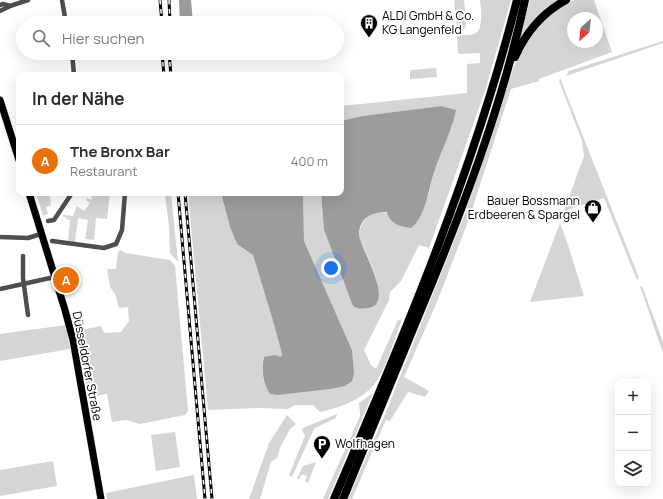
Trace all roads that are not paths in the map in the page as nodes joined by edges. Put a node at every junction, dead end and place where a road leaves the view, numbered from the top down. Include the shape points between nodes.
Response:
1 (28, 0) edge
2 (62, 0) edge
3 (517, 0) edge
4 (525, 0) edge
5 (566, 0) edge
6 (0, 5) edge
7 (10, 6) junction
8 (0, 12) edge
9 (65, 16) edge
10 (73, 60) edge
11 (74, 72) edge
12 (503, 85) junction
13 (0, 100) edge
14 (16, 151) edge
15 (30, 196) edge
16 (70, 196) edge
17 (125, 196) edge
18 (48, 221) dead end
19 (41, 234) junction
20 (0, 237) edge
21 (52, 242) dead end
22 (23, 256) dead end
23 (50, 278) dead end
24 (24, 284) junction
25 (0, 289) edge
26 (28, 315) dead end
27 (100, 499) edge
28 (334, 499) edge
29 (343, 499) edge

1 - 7 street
2 - 9 street
3 - 28 highway via 468,165 432,265
4 - 12 highway
5 - 12 highway via 546,13 528,33
6 - 7 street
7 - 8 street
10 - 11 street
12 - 29 highway via 477,167 447,245
13 - 14 main road
15 - 19 main road, Düsseldorfer Straße
16 - 18 street via 54,220
17 - 21 street via 122,230 116,244 104,248
19 - 20 street via 28,238
19 - 27 main road, Düsseldorfer Straße via 73,340
22 - 24 street
23 - 24 street
24 - 25 street
24 - 26 street

